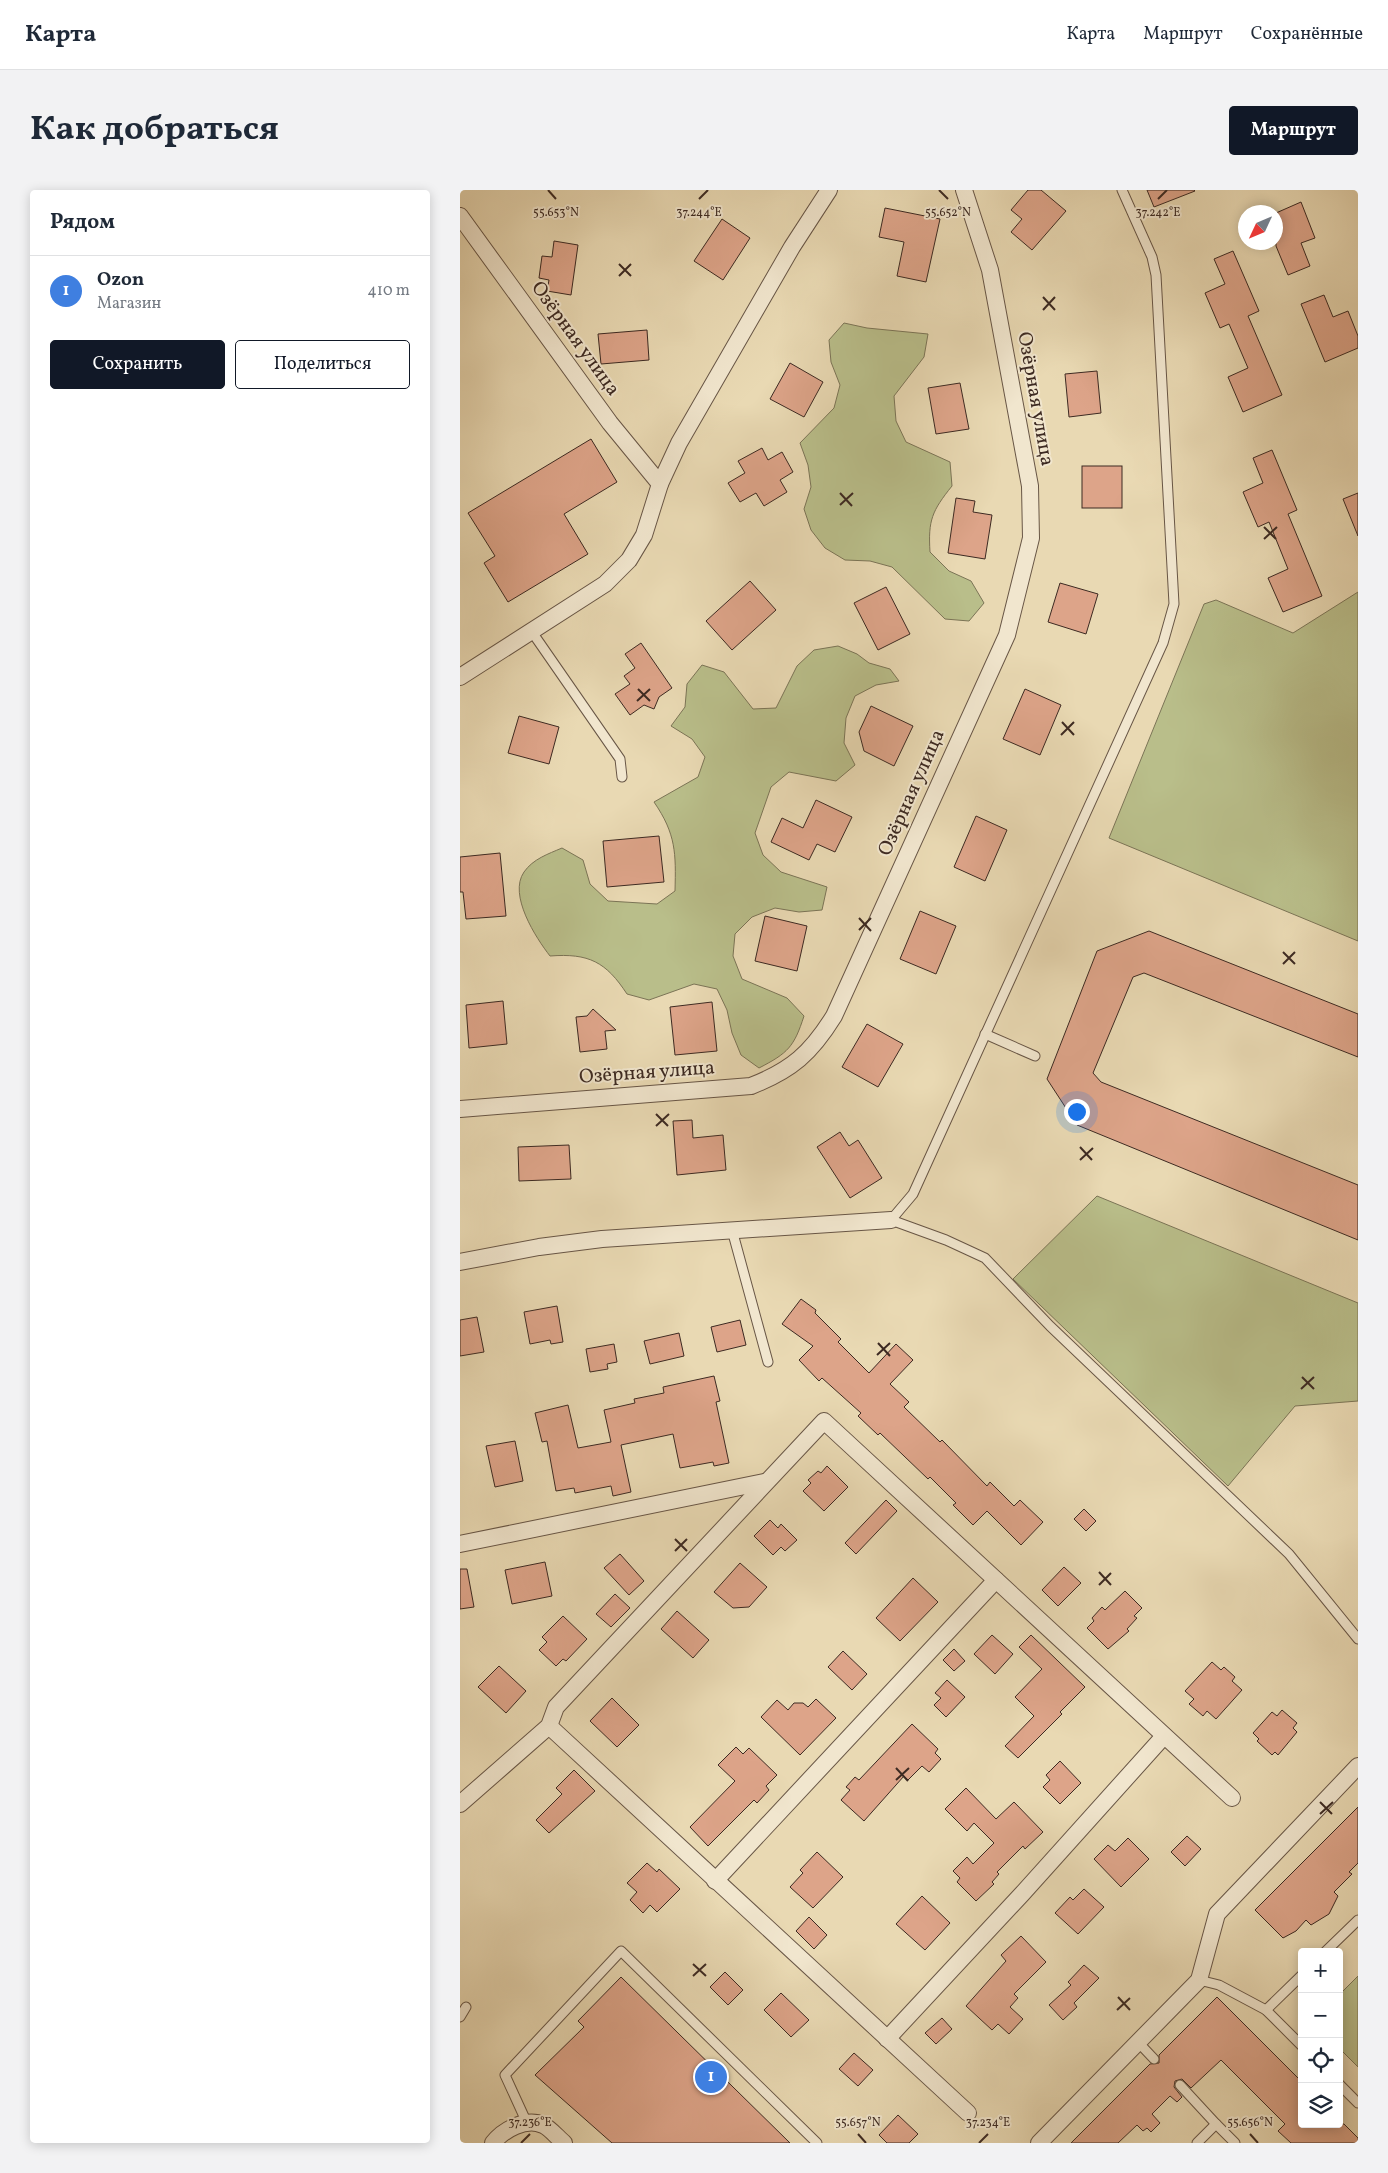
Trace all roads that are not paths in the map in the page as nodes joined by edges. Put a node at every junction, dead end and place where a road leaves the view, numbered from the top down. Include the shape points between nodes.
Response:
1 (829, 190) edge
2 (964, 190) edge
3 (1122, 190) edge
4 (460, 216) edge
5 (660, 484) junction
6 (532, 632) junction
7 (460, 677) edge
8 (622, 777) dead end
9 (985, 1034) junction
10 (1035, 1056) dead end
11 (460, 1109) edge
12 (891, 1220) junction
13 (732, 1230) junction
14 (460, 1262) edge
15 (768, 1362) dead end
16 (764, 1482) junction
17 (460, 1544) edge
18 (996, 1580) junction
19 (1358, 1639) edge
20 (549, 1726) junction
21 (1164, 1736) junction
22 (1358, 1766) edge
23 (1232, 1798) dead end
24 (460, 1804) edge
25 (715, 1880) junction
26 (1358, 1920) edge
27 (1329, 1948) edge
28 (1298, 1979) edge
29 (1199, 1980) junction
30 (466, 2007) dead end
31 (1266, 2010) junction
32 (460, 2017) edge
33 (887, 2038) junction
34 (1137, 2041) junction
35 (1298, 2042) edge
36 (1154, 2059) dead end
37 (1180, 2085) dead end
38 (1343, 2088) edge
39 (1358, 2103) edge
40 (968, 2113) dead end
41 (528, 2124) junction
42 (1216, 2124) junction
43 (493, 2143) edge
44 (564, 2143) edge
45 (817, 2143) edge
46 (1040, 2143) edge
47 (1197, 2143) edge
48 (1235, 2143) edge

1 - 5 street via 722,366
2 - 11 street, Озёрная улица via 990,270 1030,486 1031,538 1007,634 834,1016 822,1036 802,1058 779,1076 751,1086
3 - 9 lane via 1152,257 1156,276 1174,604 1162,642
4 - 5 street, Озёрная улица via 610,423
5 - 6 street via 644,534 629,560 605,584
6 - 7 street
6 - 8 lane via 620,758
9 - 10 lane
9 - 12 lane via 913,1194
12 - 13 street
12 - 19 lane via 985,1258 1063,1339 1289,1554
13 - 14 street via 602,1239
13 - 15 lane
16 - 17 street
16 - 18 street via 824,1421
16 - 20 street via 556,1708
18 - 21 street
18 - 25 street
20 - 24 street
20 - 25 street
21 - 23 street
21 - 33 street
22 - 29 street via 1217,1914
25 - 33 street
26 - 27 lane
28 - 31 lane
29 - 31 lane via 1219,1985
29 - 34 street
30 - 32 lane
31 - 35 lane
33 - 40 street
34 - 36 lane
34 - 46 street
37 - 42 lane
38 - 39 lane
41 - 43 street via 510,2129
41 - 44 street via 542,2124
41 - 45 lane via 505,2075 621,1950
42 - 47 lane
42 - 48 lane

